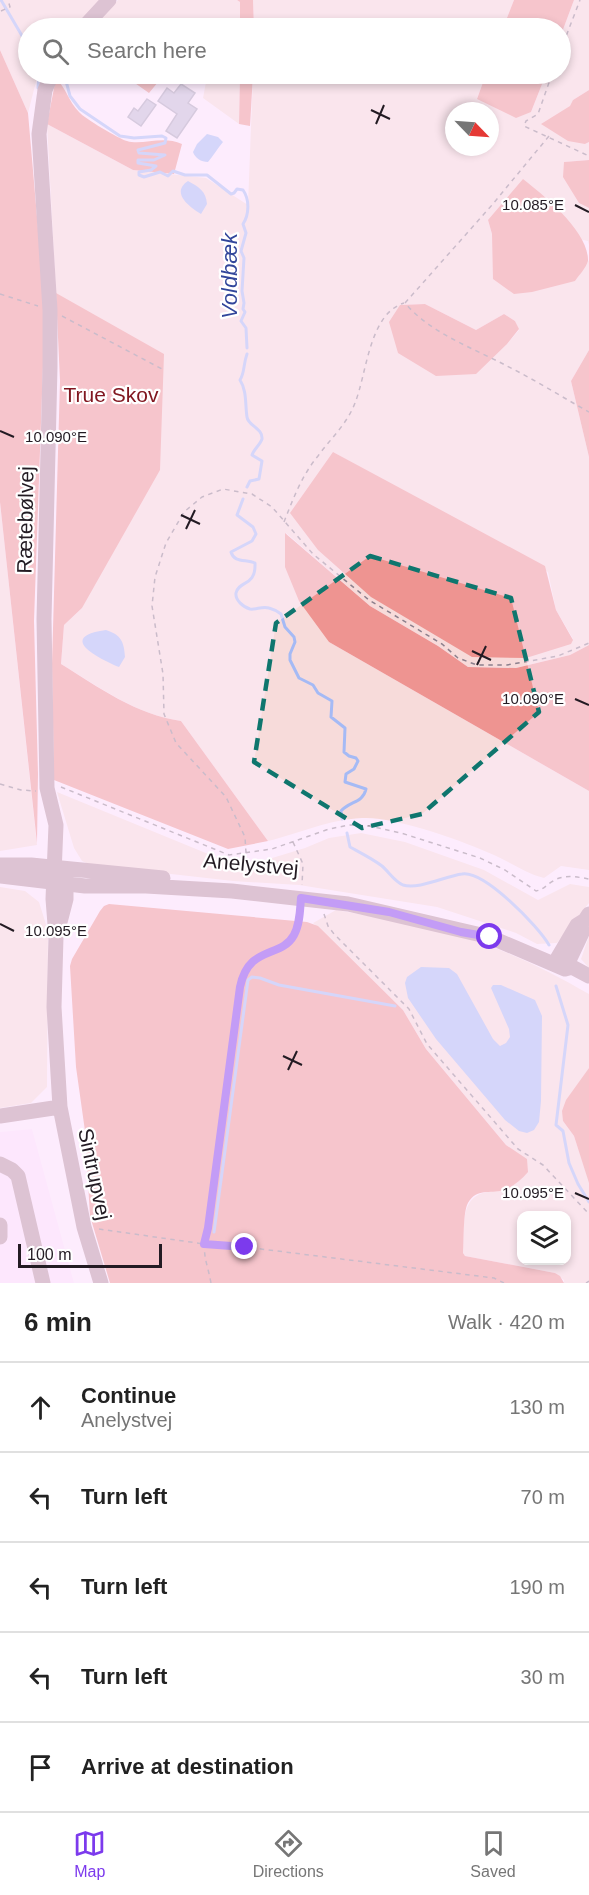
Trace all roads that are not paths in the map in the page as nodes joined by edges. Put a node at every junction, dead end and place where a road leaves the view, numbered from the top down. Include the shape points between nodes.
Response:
1 (109, 0) edge
2 (92, 18) edge
3 (48, 84) edge
4 (0, 865) edge
5 (61, 875) junction
6 (0, 876) edge
7 (301, 894) junction
8 (587, 917) edge
9 (490, 937) junction
10 (559, 966) junction
11 (589, 976) edge
12 (589, 986) edge
13 (60, 1107) junction
14 (0, 1116) edge
15 (0, 1164) edge
16 (0, 1226) edge
17 (0, 1237) edge
18 (43, 1283) edge
19 (101, 1283) edge

1 - 2 street
3 - 5 street, Rætebølvej via 39,134 50,310 44,619 47,788 66,850
4 - 5 street, Anelystvej
5 - 6 street, Anelystvej
5 - 7 street, Anelystvej via 179,888
5 - 13 street, Sintrupvej via 66,899 56,937 54,1007
7 - 9 street, Anelystvej
7 - 9 street, Anelystvej via 360,898 486,930
8 - 10 street via 584,929
9 - 10 street, Anelystvej
10 - 11 street, Anelystvej via 572,967
10 - 12 street, Anelystvej
13 - 14 street, Sintrupvej
13 - 19 street, Sintrupvej via 84,1227
15 - 18 street via 18,1176
16 - 17 street

